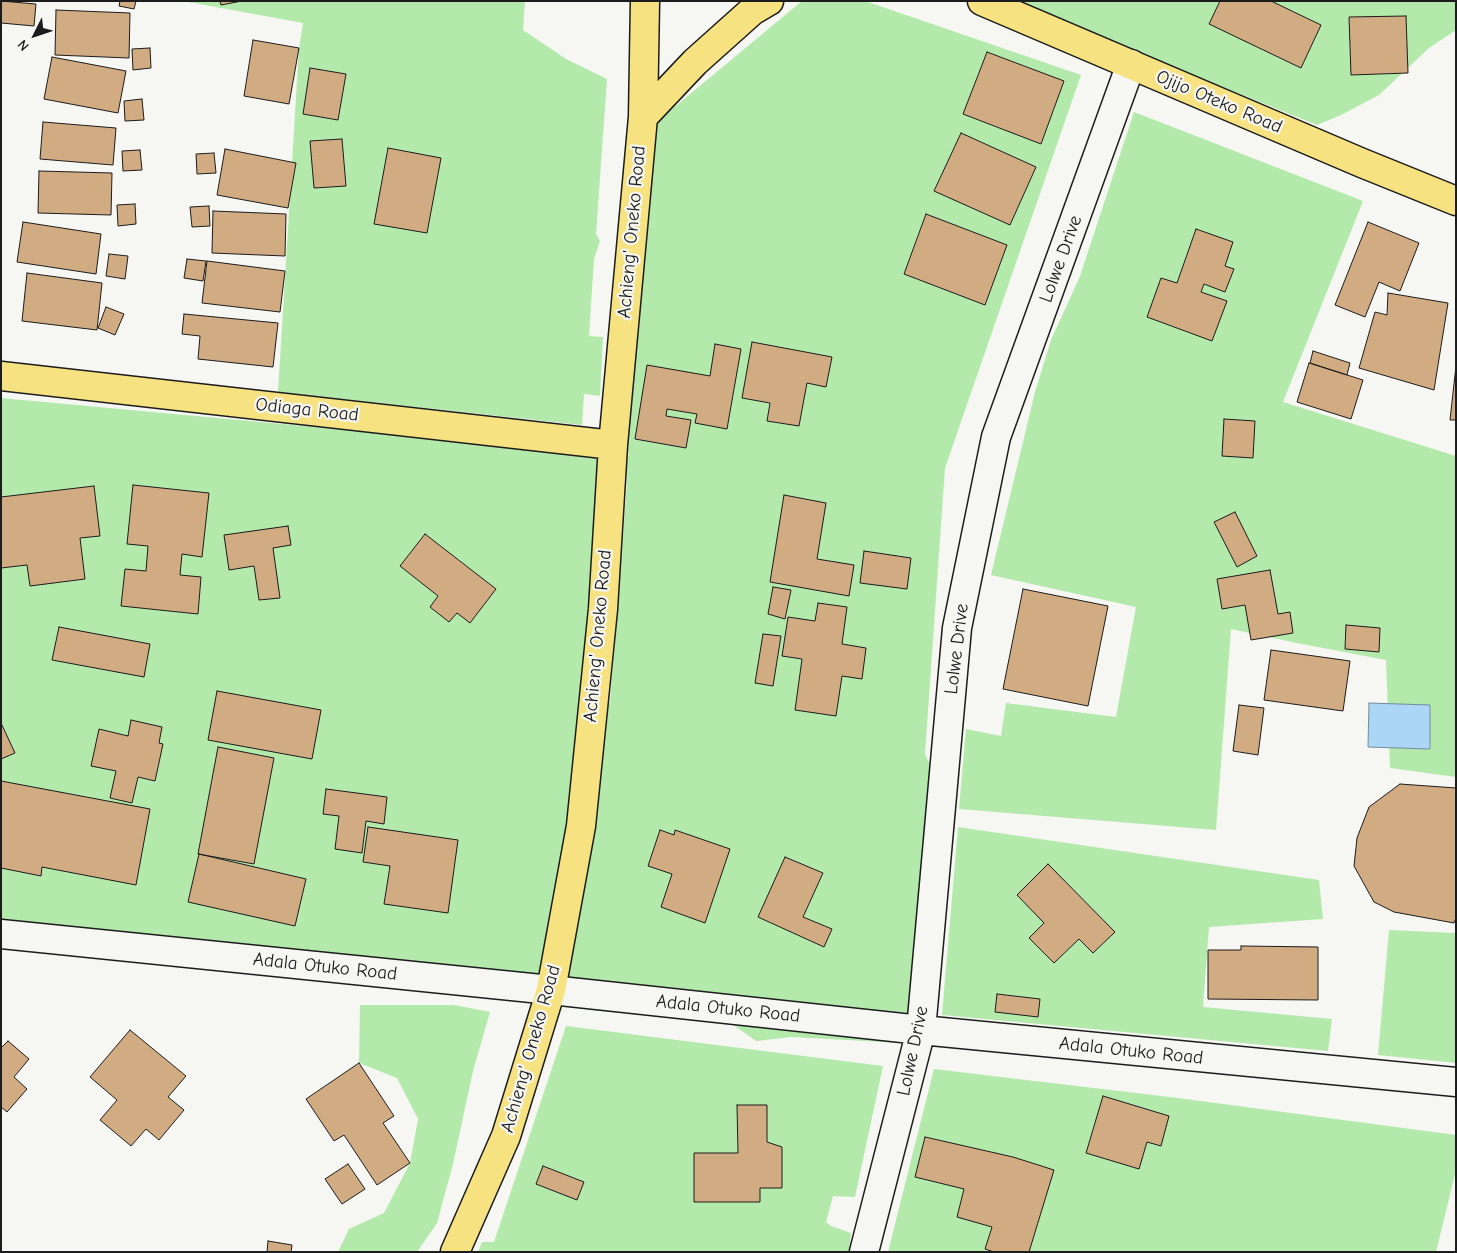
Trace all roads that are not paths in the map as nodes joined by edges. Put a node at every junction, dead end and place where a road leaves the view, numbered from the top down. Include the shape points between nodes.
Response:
1 (645, 1) edge
2 (769, 1) edge
3 (982, 1) edge
4 (1131, 64) junction
5 (643, 118) junction
6 (1456, 201) edge
7 (1, 376) edge
8 (613, 445) junction
9 (1, 934) edge
10 (551, 990) junction
11 (921, 1030) junction
12 (1455, 1082) edge
13 (456, 1252) edge
14 (864, 1252) edge

1 - 5 main road, Achieng' Oneko Road
2 - 5 main road via 752,11 694,62
3 - 4 main road, Ojijo Oteko Road
4 - 6 main road, Ojijo Oteko Road
4 - 11 street, Lolwe Drive via 996,437 956,628
5 - 8 main road, Achieng' Oneko Road
7 - 8 main road, Odiaga Road
8 - 10 main road, Achieng' Oneko Road via 603,609 581,826
9 - 10 street, Adala Otuko Road
10 - 11 street, Adala Otuko Road
10 - 13 main road, Achieng' Oneko Road via 506,1136
11 - 12 street, Adala Otuko Road
11 - 14 street, Lolwe Drive

